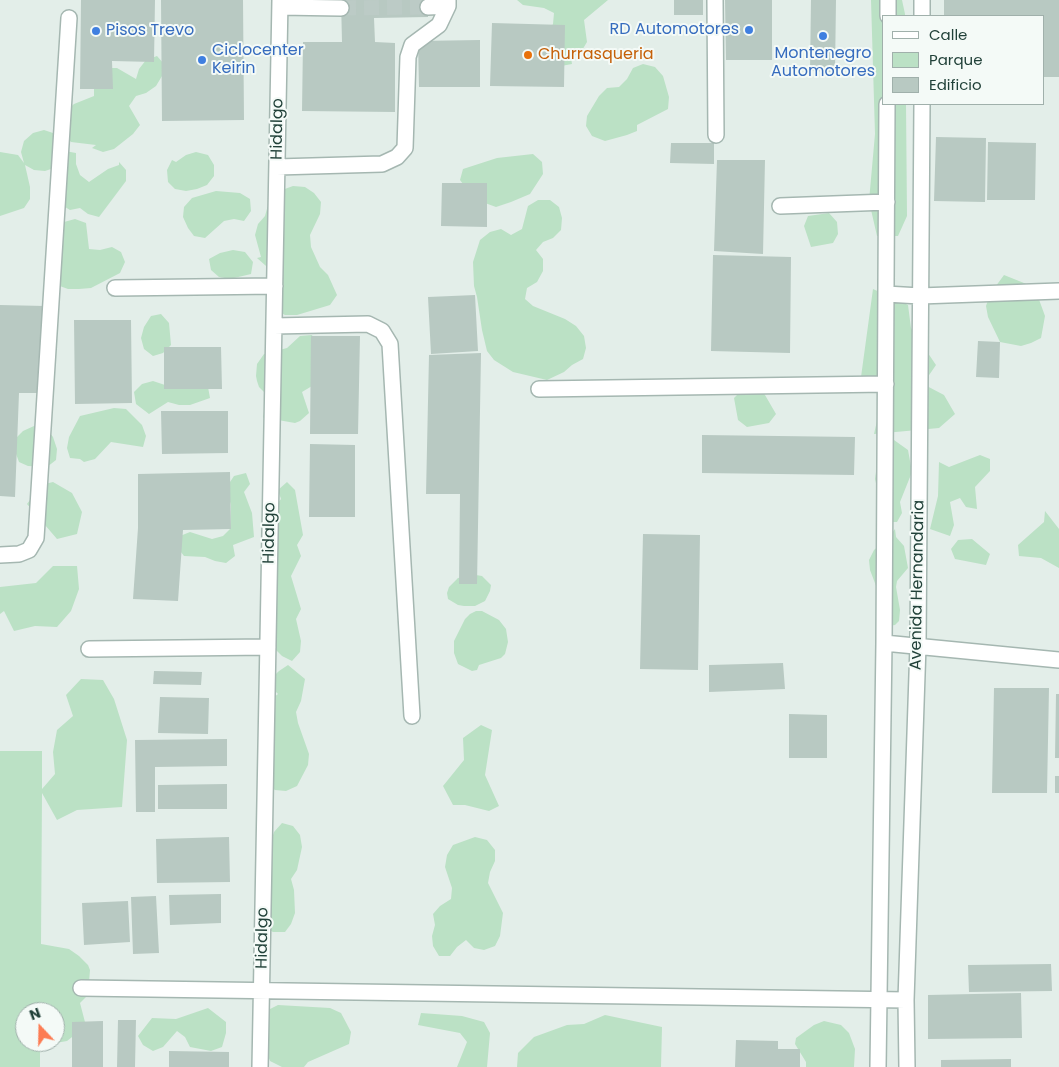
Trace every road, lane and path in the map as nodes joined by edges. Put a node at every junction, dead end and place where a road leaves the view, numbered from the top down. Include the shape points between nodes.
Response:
1 (715, 0) edge
2 (888, 0) edge
3 (922, 0) edge
4 (280, 3) edge
5 (448, 3) edge
6 (428, 7) tunnel mouth
7 (341, 8) tunnel mouth
8 (888, 15) edge
9 (922, 15) edge
10 (68, 18) dead end
11 (888, 105) edge
12 (922, 105) edge
13 (716, 135) dead end
14 (277, 167) junction
15 (887, 202) junction
16 (780, 206) dead end
17 (275, 286) junction
18 (116, 288) dead end
19 (1059, 292) edge
20 (886, 294) junction
21 (920, 296) junction
22 (274, 326) junction
23 (886, 384) junction
24 (539, 390) dead end
25 (0, 555) edge
26 (884, 643) junction
27 (918, 645) junction
28 (268, 646) junction
29 (89, 649) dead end
30 (1059, 660) edge
31 (412, 716) dead end
32 (81, 988) dead end
33 (262, 990) junction
34 (877, 999) junction
35 (906, 1000) junction
36 (260, 1067) edge
37 (878, 1067) edge
38 (907, 1067) edge

1 - 13 street
2 - 8 street
3 - 9 street
4 - 7 street
4 - 14 street, Hidalgo
5 - 6 street
5 - 14 street via 438,25 412,45 408,57 405,148 397,157 382,164
10 - 25 street via 36,538 29,550
11 - 15 street, Avenida Hernandaria
12 - 21 street, Avenida Hernandaria
14 - 17 street, Hidalgo
15 - 16 street
15 - 20 street, Avenida Hernandaria
17 - 18 street
17 - 22 street, Hidalgo
19 - 21 street
20 - 21 street
20 - 23 street, Avenida Hernandaria
21 - 27 street, Avenida Hernandaria
22 - 28 street, Hidalgo
22 - 31 street via 368,324 382,331 390,344
23 - 24 street
23 - 26 street, Avenida Hernandaria
26 - 27 street
26 - 34 street, Avenida Hernandaria
27 - 30 street
27 - 35 street, Avenida Hernandaria
28 - 29 street
28 - 33 street, Hidalgo
32 - 33 street
33 - 34 street
33 - 36 street, Hidalgo
34 - 35 street
34 - 37 street, Avenida Hernandaria
35 - 38 street, Avenida Hernandaria

